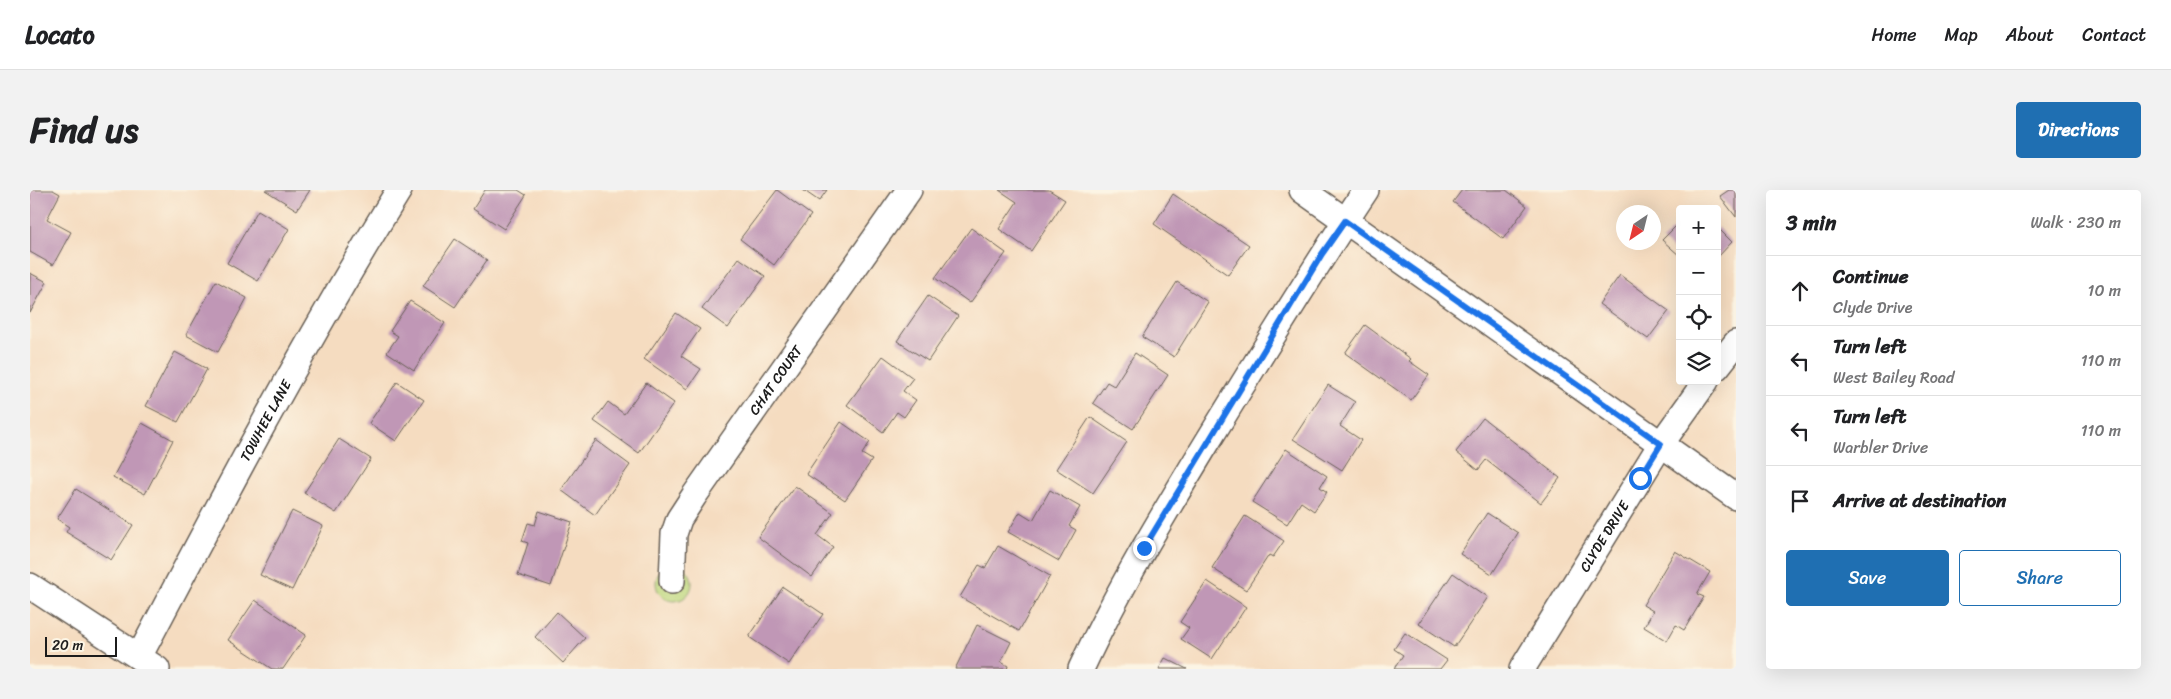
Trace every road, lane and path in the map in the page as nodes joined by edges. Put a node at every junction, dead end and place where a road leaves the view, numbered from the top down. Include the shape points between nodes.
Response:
1 (399, 190) edge
2 (909, 190) edge
3 (1302, 190) edge
4 (1366, 190) edge
5 (1345, 221) junction
6 (1736, 343) edge
7 (1721, 362) edge
8 (1703, 385) edge
9 (1661, 444) junction
10 (1736, 497) edge
11 (672, 581) dead end
12 (30, 586) edge
13 (148, 663) edge
14 (1081, 669) edge
15 (1522, 669) edge

1 - 13 street, TOWHEE LANE via 342,281 287,379
2 - 11 street, CHAT COURT via 684,511 674,534
3 - 5 street
4 - 5 street
5 - 9 street
5 - 14 street via 1144,548
6 - 7 street
8 - 9 street, CLYDE DRIVE
9 - 10 street
9 - 15 street, CLYDE DRIVE
12 - 13 street

